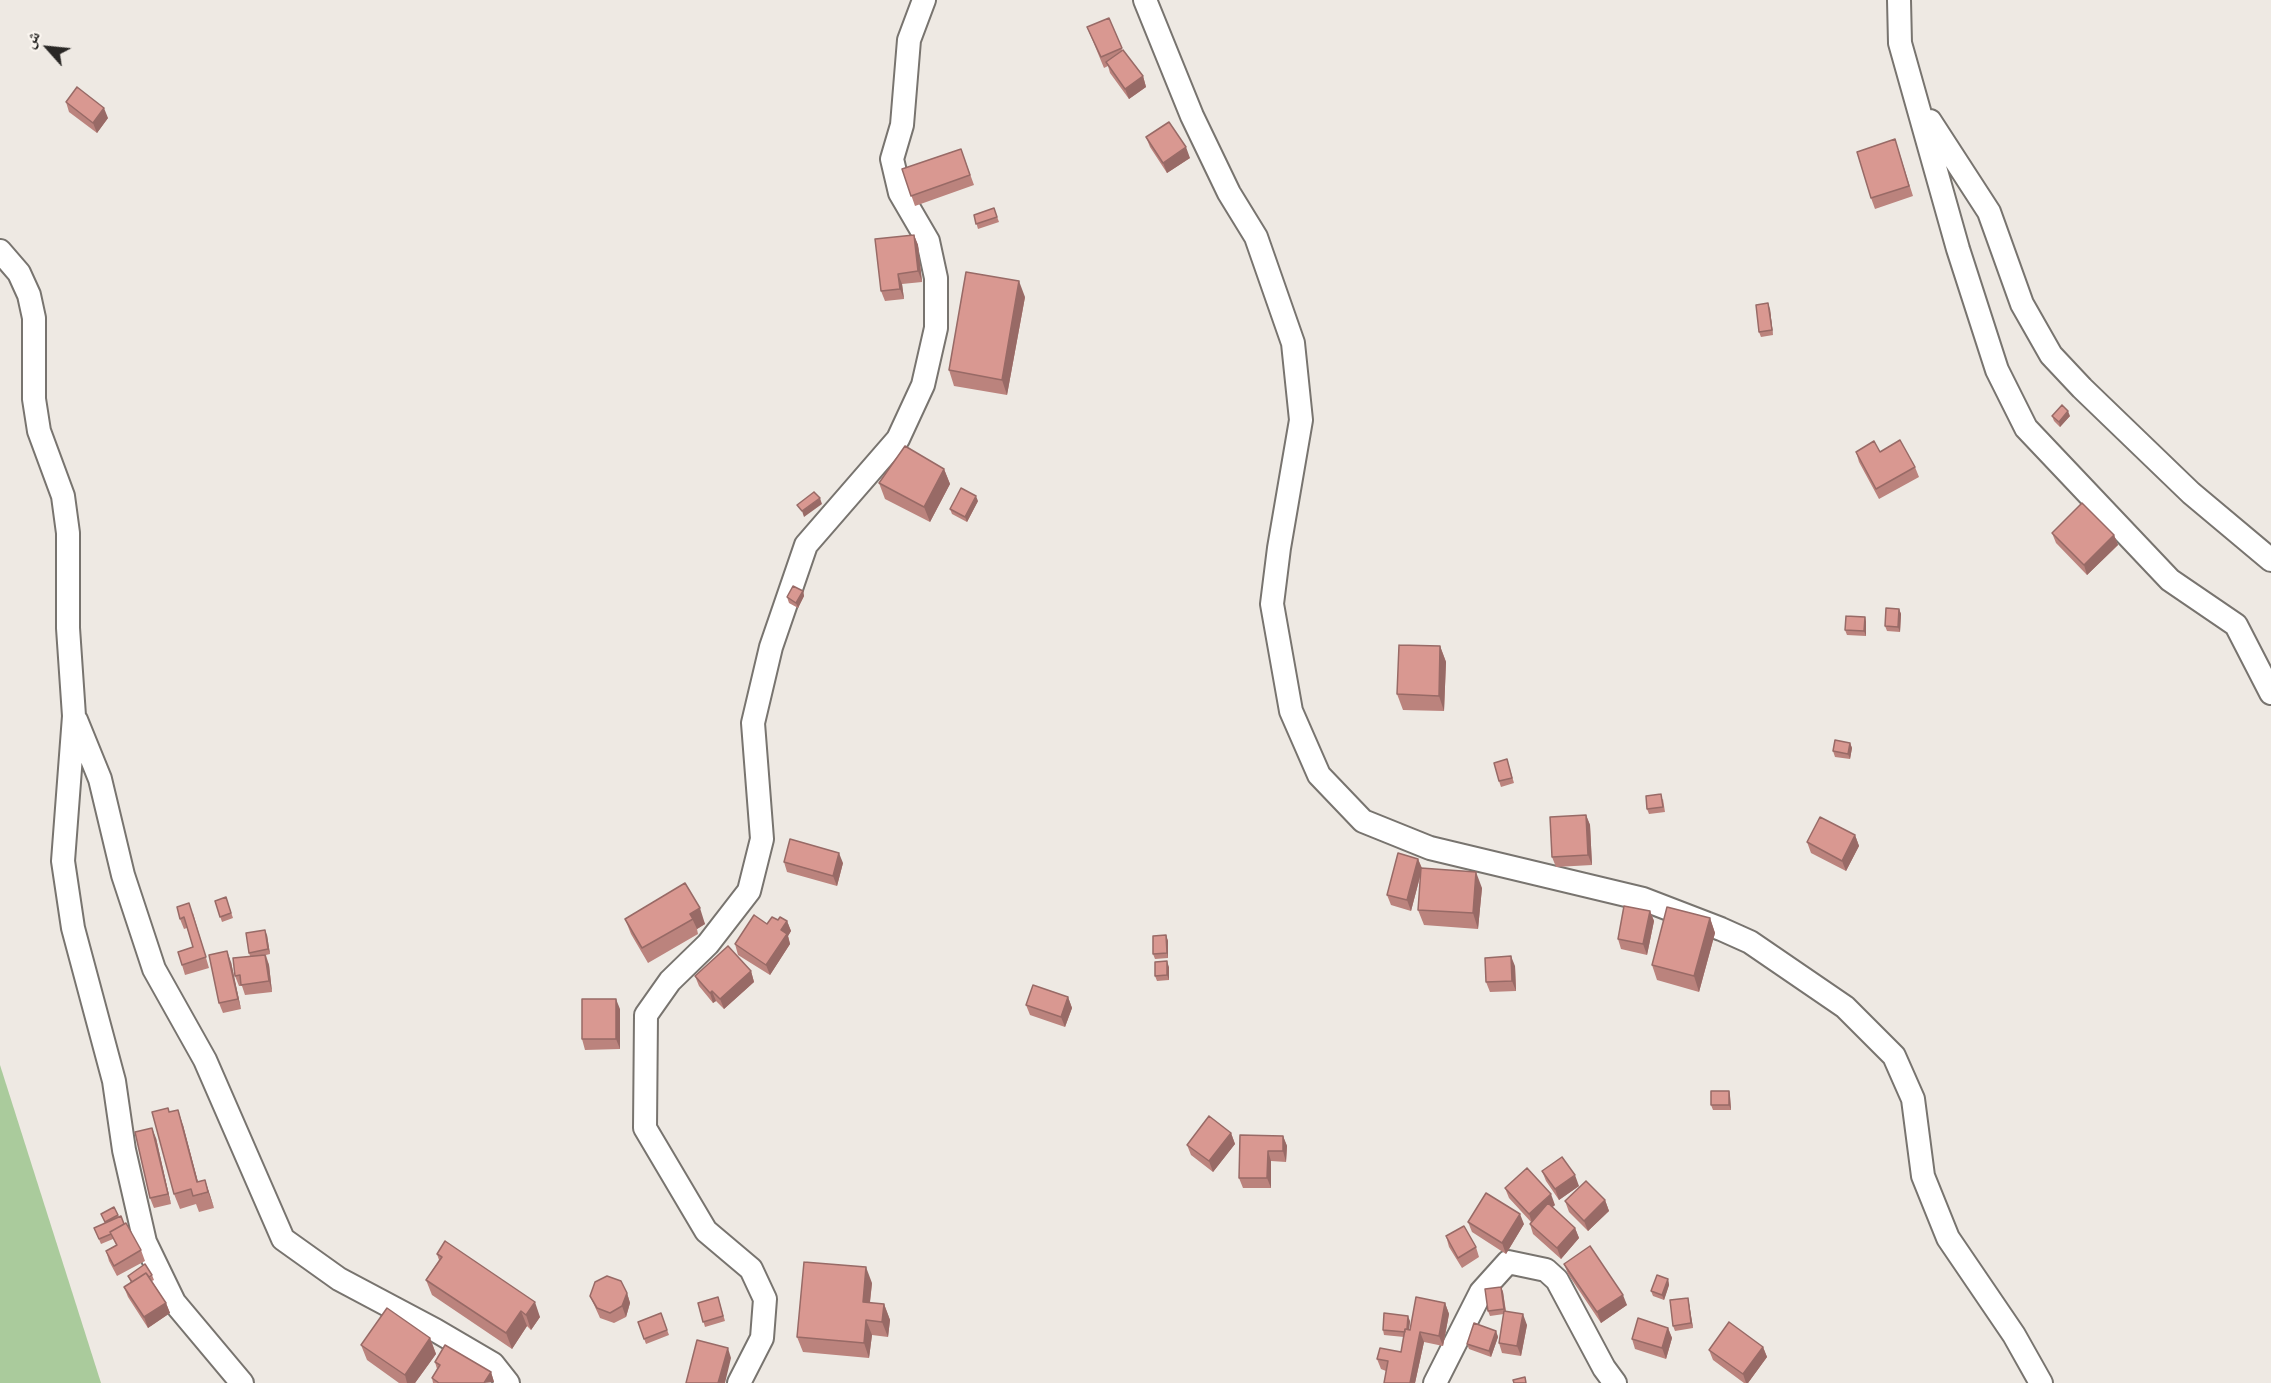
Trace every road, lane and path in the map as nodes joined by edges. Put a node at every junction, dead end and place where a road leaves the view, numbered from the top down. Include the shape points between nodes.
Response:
1 (924, 0) edge
2 (1145, 0) edge
3 (1899, 0) edge
4 (1917, 99) junction
5 (0, 251) edge
6 (2271, 560) edge
7 (2271, 693) edge
8 (74, 716) junction
9 (242, 1383) edge
10 (508, 1383) edge
11 (739, 1383) edge
12 (1435, 1383) edge
13 (1615, 1383) edge
14 (2042, 1383) edge

1 - 11 street via 909,40 902,125 892,159 900,193 928,241 936,279 936,328 923,385 897,439 806,545 802,556 771,647 753,723 762,839 749,891 708,944 670,981 646,1015 645,1128 706,1231 751,1269 765,1299 762,1338
2 - 14 street via 1192,116 1229,193 1256,237 1293,344 1301,420 1272,604 1291,711 1318,775 1363,820 1430,848 1643,899 1750,942 1845,1007 1894,1056 1913,1099 1923,1176 1948,1238
3 - 4 street via 1900,43
4 - 6 street via 1989,212 2022,304 2051,356 2191,493
4 - 7 street via 1958,249 1997,370 2026,428 2170,580 2236,625
5 - 8 street via 19,273 29,295 34,318 33,399 39,431 63,496 68,533 68,628
8 - 9 street via 63,861 73,928 114,1081 124,1150 145,1242 174,1302
8 - 10 street via 100,779 123,875 154,969 205,1060 283,1239 339,1279 493,1364
12 - 13 street via 1481,1292 1508,1262 1546,1270 1557,1280

